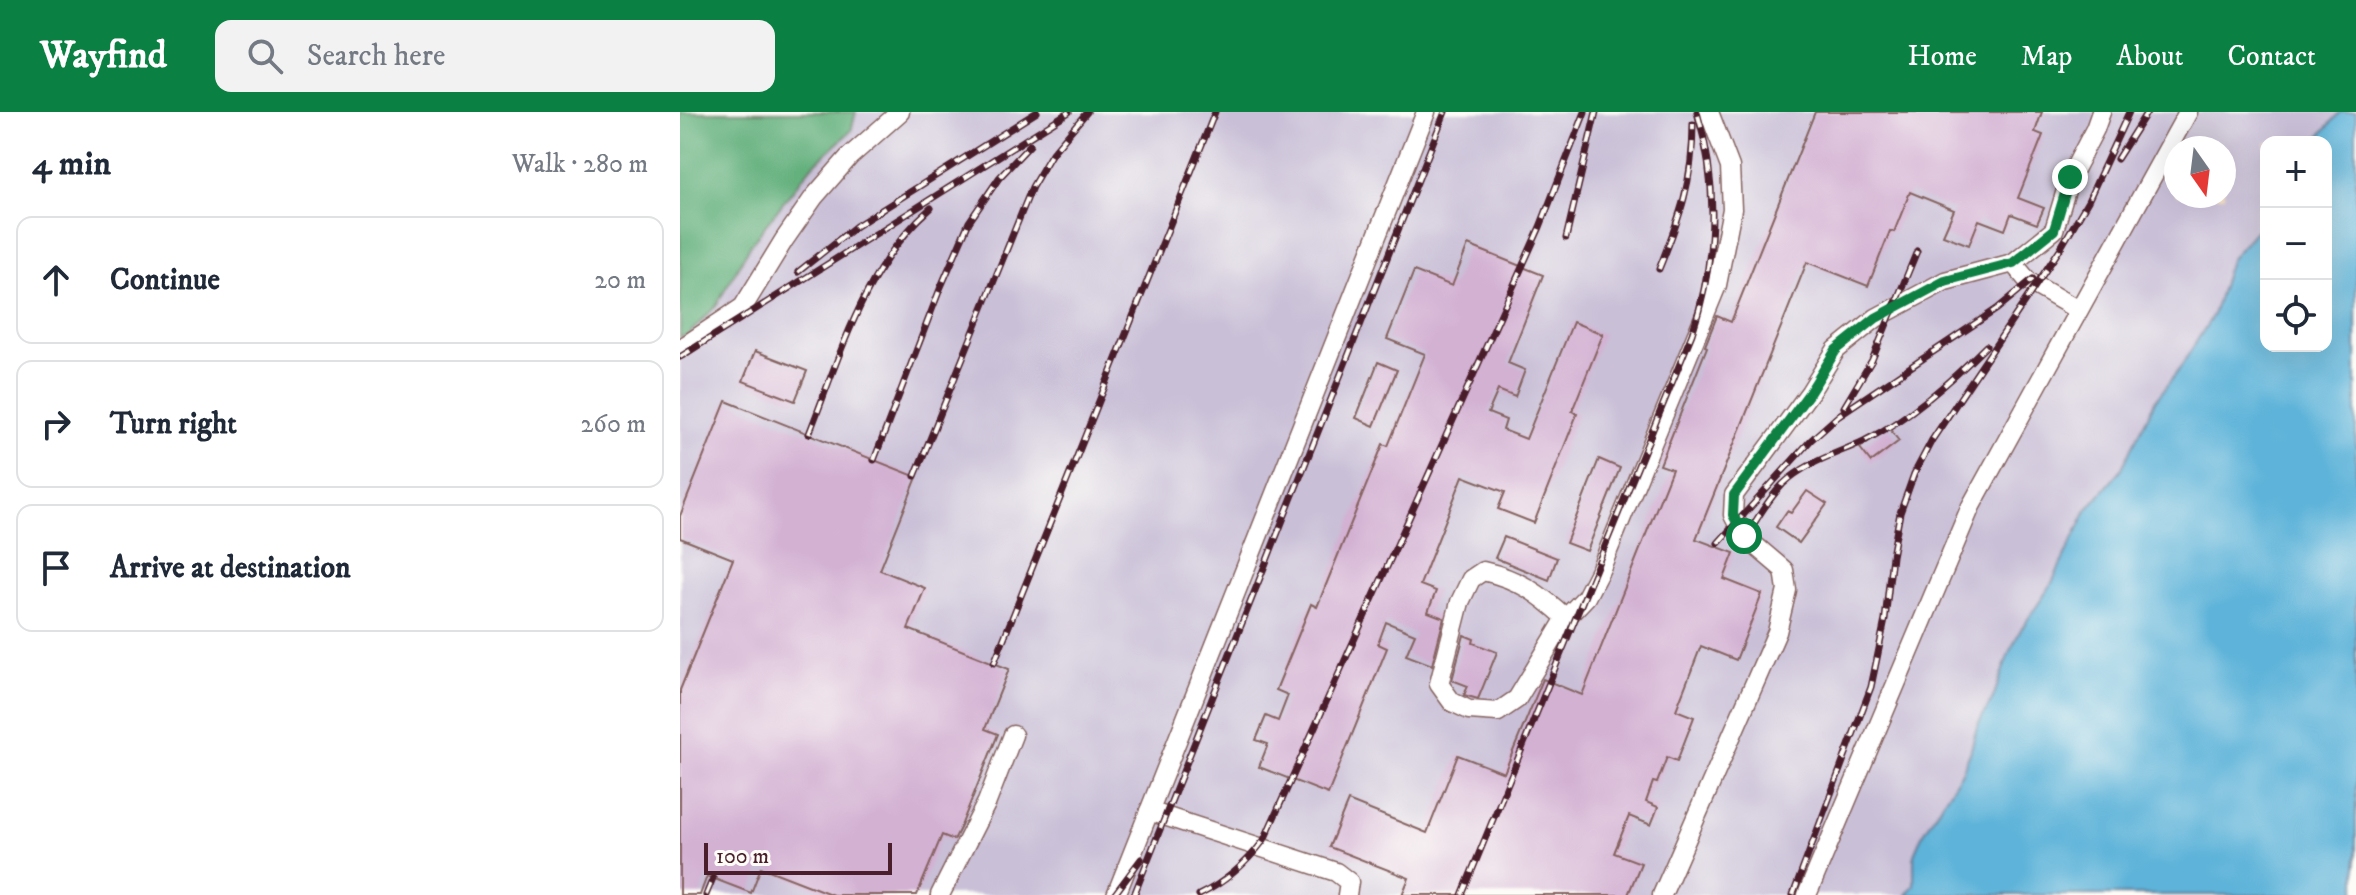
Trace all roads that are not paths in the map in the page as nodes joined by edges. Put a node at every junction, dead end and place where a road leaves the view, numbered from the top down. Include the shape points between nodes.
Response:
1 (900, 112) edge
2 (1426, 112) edge
3 (1709, 112) edge
4 (2101, 112) edge
5 (2188, 112) edge
6 (2013, 263) junction
7 (2078, 310) junction
8 (680, 349) edge
9 (1566, 618) junction
10 (1013, 735) dead end
11 (1149, 811) junction
12 (940, 895) edge
13 (1116, 895) edge
14 (1347, 895) edge
15 (1662, 895) edge
16 (1807, 895) edge

1 - 8 lane via 814,197 743,307
2 - 11 lane
3 - 9 lane via 1730,167 1732,209 1717,285 1601,568 1586,597
4 - 6 lane via 2070,177 2054,230
5 - 7 lane
6 - 7 lane via 2028,281
6 - 15 lane via 1945,281 1876,318 1836,350 1734,495 1733,515 1744,536 1784,570 1787,590 1777,632
7 - 16 lane via 1971,506
9 - 9 lane via 1539,593 1505,575 1483,571 1471,579 1460,602 1439,684 1452,702 1469,710 1498,712 1517,699
10 - 12 lane via 976,827
11 - 13 lane
11 - 14 lane via 1336,872 1349,882

